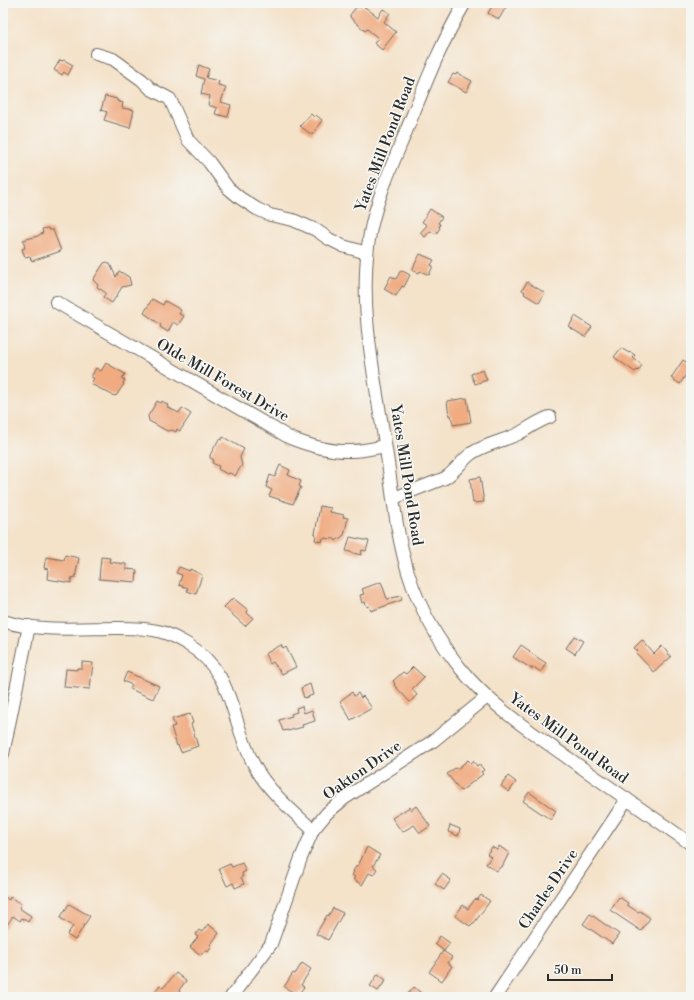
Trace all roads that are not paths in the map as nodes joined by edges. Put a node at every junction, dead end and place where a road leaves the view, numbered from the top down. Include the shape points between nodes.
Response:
1 (465, 3) edge
2 (96, 54) dead end
3 (367, 253) junction
4 (56, 302) dead end
5 (550, 417) dead end
6 (385, 446) junction
7 (394, 498) junction
8 (3, 621) edge
9 (29, 626) junction
10 (487, 697) junction
11 (3, 754) edge
12 (627, 799) junction
13 (313, 830) junction
14 (691, 844) edge
15 (231, 997) edge
16 (495, 997) edge

1 - 3 street, Yates Mill Pond Road via 432,69 396,157 373,219
2 - 3 street via 113,59 151,89 170,99 188,140 209,162 228,188 240,198 270,215 294,220 343,246
3 - 6 street, Yates Mill Pond Road via 367,324
4 - 6 street, Olde Mill Forest Drive via 290,438 338,451
5 - 7 street via 471,454 445,478
6 - 7 street, Yates Mill Pond Road
7 - 10 street, Yates Mill Pond Road via 402,550 417,598 439,640
8 - 9 street
9 - 11 street
9 - 13 street via 140,628 165,633 194,648 209,661 220,676 246,748 260,776
10 - 12 street, Yates Mill Pond Road
10 - 13 street, Oakton Drive via 433,741 345,798 327,813
12 - 14 street, Yates Mill Pond Road
12 - 16 street, Charles Drive
13 - 15 street, Oakton Drive via 271,944

